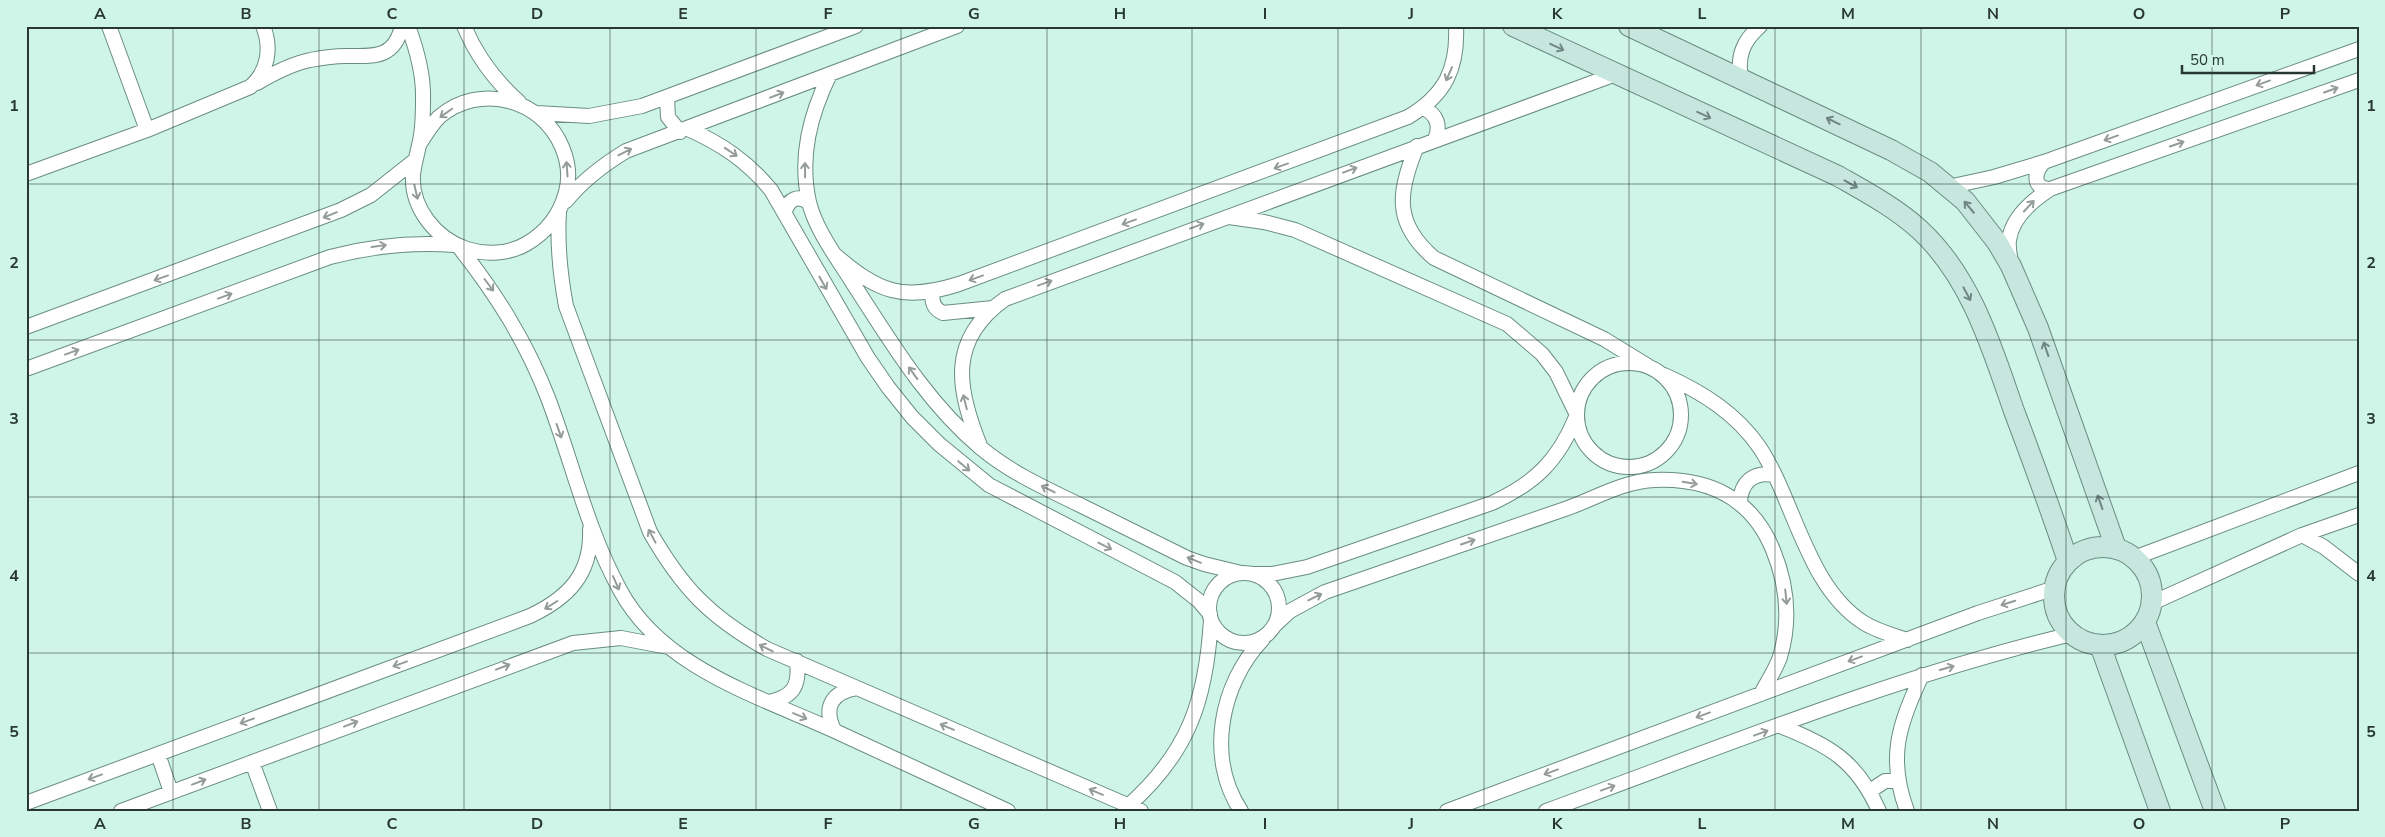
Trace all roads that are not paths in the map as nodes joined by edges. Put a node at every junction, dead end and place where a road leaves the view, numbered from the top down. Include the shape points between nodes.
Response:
1 (109, 26) edge
2 (263, 26) edge
3 (402, 26) edge
4 (408, 26) edge
5 (464, 26) edge
6 (856, 26) edge
7 (956, 26) edge
8 (1456, 26) edge
9 (1512, 26) edge
10 (1760, 26) edge
11 (1639, 27) edge
12 (2359, 49) edge
13 (830, 74) junction
14 (1616, 74) junction
15 (1741, 78) junction
16 (2359, 80) edge
17 (250, 87) junction
18 (667, 98) junction
19 (521, 104) junction
20 (1423, 108) junction
21 (536, 113) junction
22 (147, 130) junction
23 (684, 130) junction
24 (1435, 139) junction
25 (419, 145) junction
26 (1417, 146) junction
27 (414, 161) junction
28 (2044, 162) junction
29 (26, 174) edge
30 (1948, 187) junction
31 (2050, 189) junction
32 (809, 203) junction
33 (560, 209) junction
34 (785, 212) junction
35 (1223, 217) junction
36 (458, 246) junction
37 (834, 254) junction
38 (2011, 266) junction
39 (933, 293) junction
40 (992, 308) junction
41 (26, 327) edge
42 (1648, 366) junction
43 (26, 369) edge
44 (1664, 376) junction
45 (1576, 415) junction
46 (981, 448) junction
47 (1642, 465) junction
48 (2359, 473) edge
49 (1774, 475) junction
50 (1668, 480) junction
51 (1625, 485) junction
52 (1740, 502) junction
53 (2359, 515) edge
54 (590, 519) junction
55 (2302, 535) junction
56 (2116, 548) junction
57 (2134, 558) junction
58 (2068, 561) junction
59 (1247, 573) junction
60 (2359, 574) edge
61 (2054, 588) junction
62 (2152, 603) junction
63 (1211, 617) junction
64 (2145, 622) junction
65 (1271, 630) junction
66 (2072, 634) junction
67 (1907, 640) junction
68 (2100, 645) junction
69 (669, 647) junction
70 (796, 661) junction
71 (1922, 675) junction
72 (857, 688) junction
73 (1761, 694) junction
74 (769, 702) junction
75 (1780, 726) junction
76 (834, 730) junction
77 (158, 754) junction
78 (252, 762) junction
79 (1898, 781) junction
80 (1870, 791) junction
81 (172, 792) junction
82 (26, 803) edge
83 (1128, 806) junction
84 (994, 808) edge
85 (121, 811) edge
86 (270, 811) edge
87 (1008, 811) edge
88 (1141, 811) edge
89 (1241, 811) edge
90 (1447, 811) edge
91 (1546, 811) edge
92 (1879, 811) edge
93 (1907, 811) edge
94 (2160, 811) edge
95 (2215, 811) edge

1 - 22 street
2 - 17 street via 268,49 266,66
3 - 17 street via 398,38 384,53 374,57 310,60 276,72
4 - 25 street via 422,76
5 - 19 street via 485,66
6 - 18 street
7 - 13 street
8 -> 20 street via 1457,48 1451,71 1440,92
9 -> 14 street
10 - 15 street via 1744,46 1738,62
11 - 15 street
12 -> 28 street
23 -> 13 street
32 -> 13 street via 805,150 818,99
14 - 24 street
14 -> 58 street via 1838,176 1921,231 1961,282 1984,328
30 -> 15 street via 1930,172 1891,150
31 -> 16 street
17 - 22 street
18 - 21 street via 589,116
18 - 23 street via 668,117
19 - 21 street
19 -> 25 street via 487,98 454,107 428,130
20 - 24 street via 1437,121
20 -> 39 street via 1391,126
33 -> 21 street via 567,189 566,155 549,124
22 - 29 street
33 -> 23 street via 580,184 602,166 626,151
23 -> 34 street via 712,140 754,170
24 - 26 street
25 - 27 street
35 -> 26 street
26 - 42 street via 1404,183 1402,202 1404,218 1421,247 1434,258 1604,340
27 -> 36 street via 414,186 421,210 442,236
27 -> 41 street via 371,195 341,210
28 - 30 street
28 - 31 street via 2037,168 2035,176 2037,184
38 -> 30 street via 1982,222
38 -> 31 street via 2009,239 2015,224 2030,204
32 - 34 street via 794,199
32 - 37 street
33 - 36 street via 550,226 524,246 492,253
70 -> 33 street via 737,632 711,612 666,561 650,532 566,306 557,244
34 -> 63 street via 868,358 912,417 939,444 989,485 1175,582 1199,601
40 -> 35 street via 1019,292
35 - 45 street via 1295,230 1507,324 1546,360 1567,392
43 -> 36 street via 330,257 392,244
36 -> 54 street via 496,294 526,348 548,397
37 - 39 street via 879,286 905,293
46 -> 37 street via 929,395
56 -> 38 street via 2038,328
39 - 40 street via 932,303 943,313
46 -> 40 street via 965,401 960,367 973,331
42 - 44 street
42 - 45 street via 1628,362 1608,366 1592,378 1581,394
44 - 47 street via 1676,390 1681,408 1680,427 1673,444 1660,457
44 - 49 street via 1692,387 1741,424 1760,448
45 - 47 street via 1580,435 1591,451 1606,462 1624,467
45 - 59 street via 1567,440 1535,478 1492,503 1307,568 1272,574
59 -> 46 street via 1204,564 1170,550 1027,478
47 - 50 street
47 - 51 street
48 - 57 street
49 - 52 street via 1766,473 1750,479 1744,486
49 - 67 street via 1831,591 1864,622
50 - 51 street
50 -> 52 street via 1701,485
65 -> 51 street via 1290,611 1325,592 1568,508
52 -> 73 street via 1755,517 1770,542 1781,570 1787,599 1786,629 1780,658
53 - 55 street
54 -> 69 street via 620,592 642,621
54 -> 77 street via 591,543 584,568 571,589 553,605
55 - 60 street via 2324,547
55 - 62 street
56 - 57 street
56 - 58 street via 2096,547
57 - 62 street via 2142,565 2151,583
58 - 61 street
59 - 63 street via 1230,576 1220,582 1210,602
59 - 65 street via 1265,580 1274,588 1279,600 1279,613
61 - 66 street via 2059,618
61 -> 67 street
62 - 64 street
63 - 65 street via 1225,637 1235,642 1257,641
63 - 83 street via 1202,690 1184,739 1156,779
64 - 68 street via 2130,637
64 - 95 street
65 - 89 street via 1240,668 1225,708 1222,760 1228,786
66 - 68 street
71 -> 66 street
67 -> 73 street
68 - 94 street
69 - 74 street via 734,688
78 -> 69 street via 573,643 621,638
70 - 72 street
70 - 74 street via 799,676 794,689 783,699
71 - 75 street
71 - 79 street via 1901,724 1896,752
72 - 76 street via 845,690 835,697 829,708 829,720
83 -> 72 street
73 -> 90 street
74 -> 76 street
75 - 80 street via 1831,749 1859,775
91 -> 75 street
76 - 84 street
77 - 81 street
77 -> 82 street
81 -> 78 street
78 - 86 street
79 - 80 street via 1885,781
79 - 93 street
80 - 92 street
81 - 85 street
83 - 88 street
84 - 87 street

